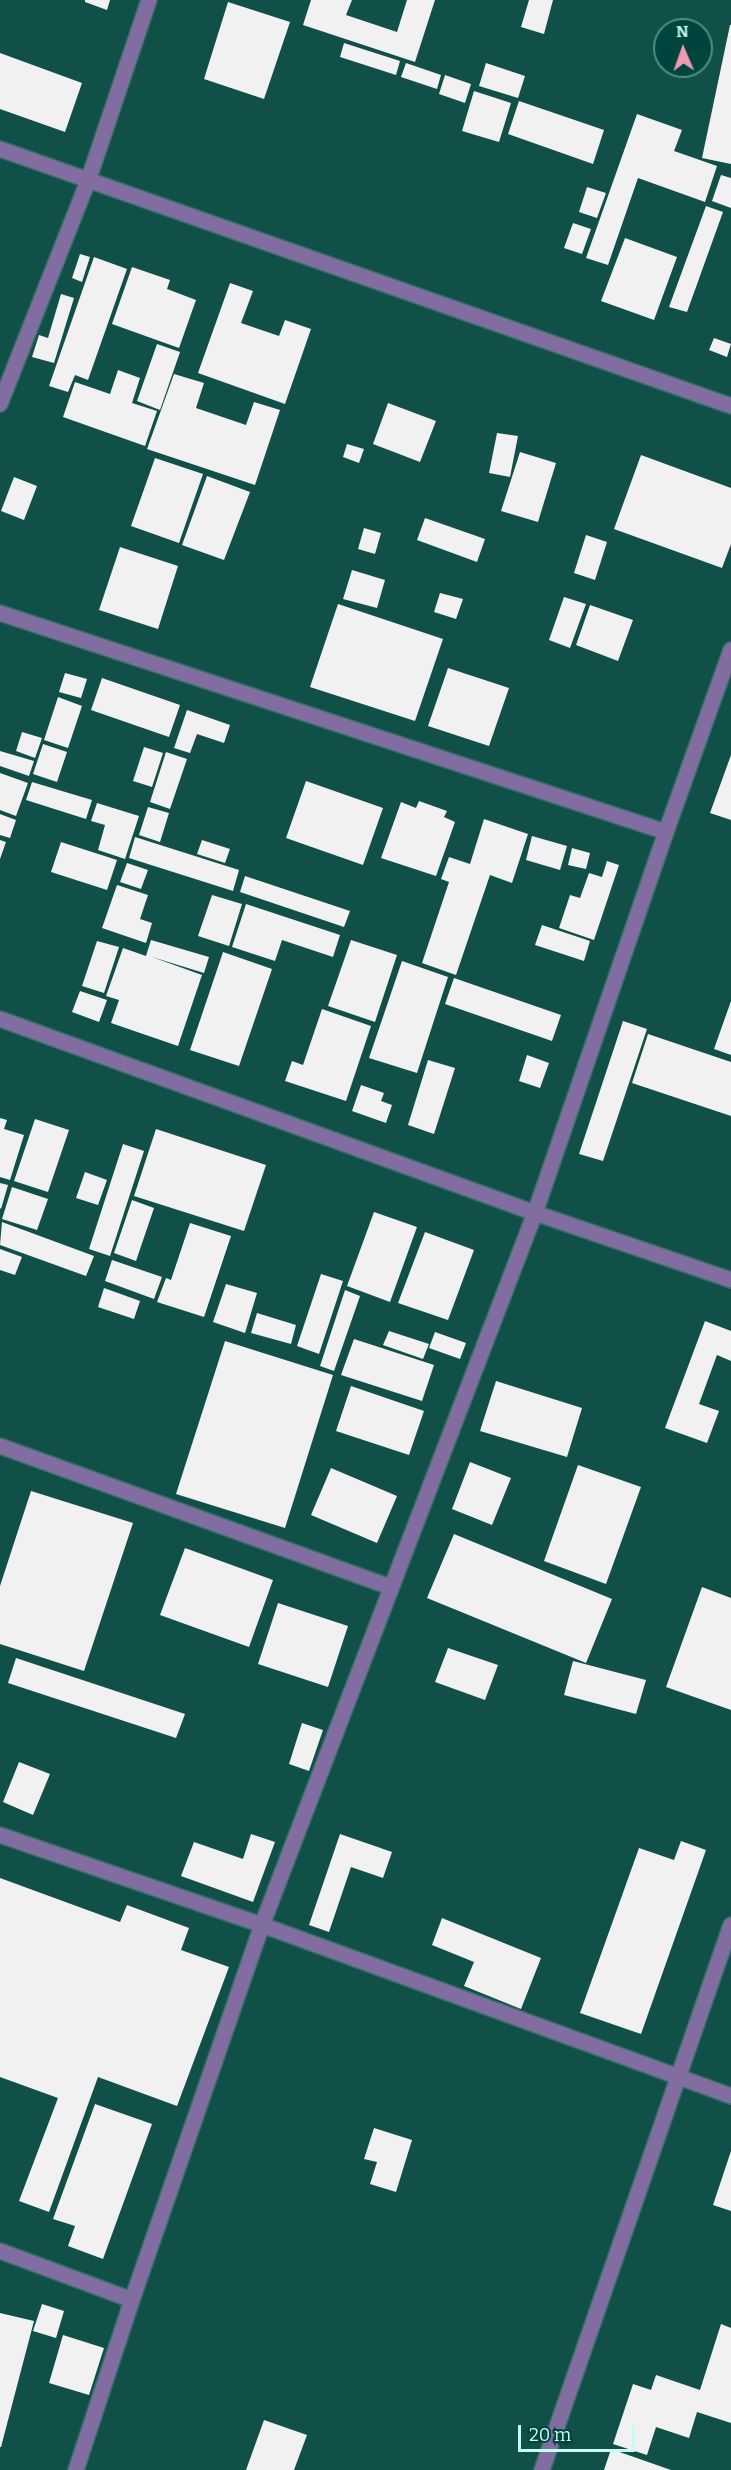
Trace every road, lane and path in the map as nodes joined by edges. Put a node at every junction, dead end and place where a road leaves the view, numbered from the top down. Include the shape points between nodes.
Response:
1 (149, 0) edge
2 (0, 149) edge
3 (88, 181) junction
4 (0, 404) edge
5 (731, 406) edge
6 (0, 613) edge
7 (731, 650) edge
8 (666, 832) junction
9 (0, 1019) edge
10 (535, 1213) junction
11 (731, 1280) edge
12 (0, 1446) edge
13 (390, 1587) junction
14 (0, 1835) edge
15 (262, 1924) junction
16 (731, 1925) edge
17 (677, 2076) junction
18 (731, 2096) edge
19 (0, 2251) edge
20 (132, 2301) junction
21 (76, 2470) edge
22 (542, 2470) edge

1 - 3 street
2 - 3 street
3 - 4 street
3 - 5 street
6 - 8 street
7 - 8 street
8 - 10 street
9 - 10 street
10 - 11 street
10 - 13 street
12 - 13 street
13 - 15 street
14 - 15 street
15 - 17 street
15 - 20 street
16 - 17 street
17 - 18 street
17 - 22 street
19 - 20 street
20 - 21 street

